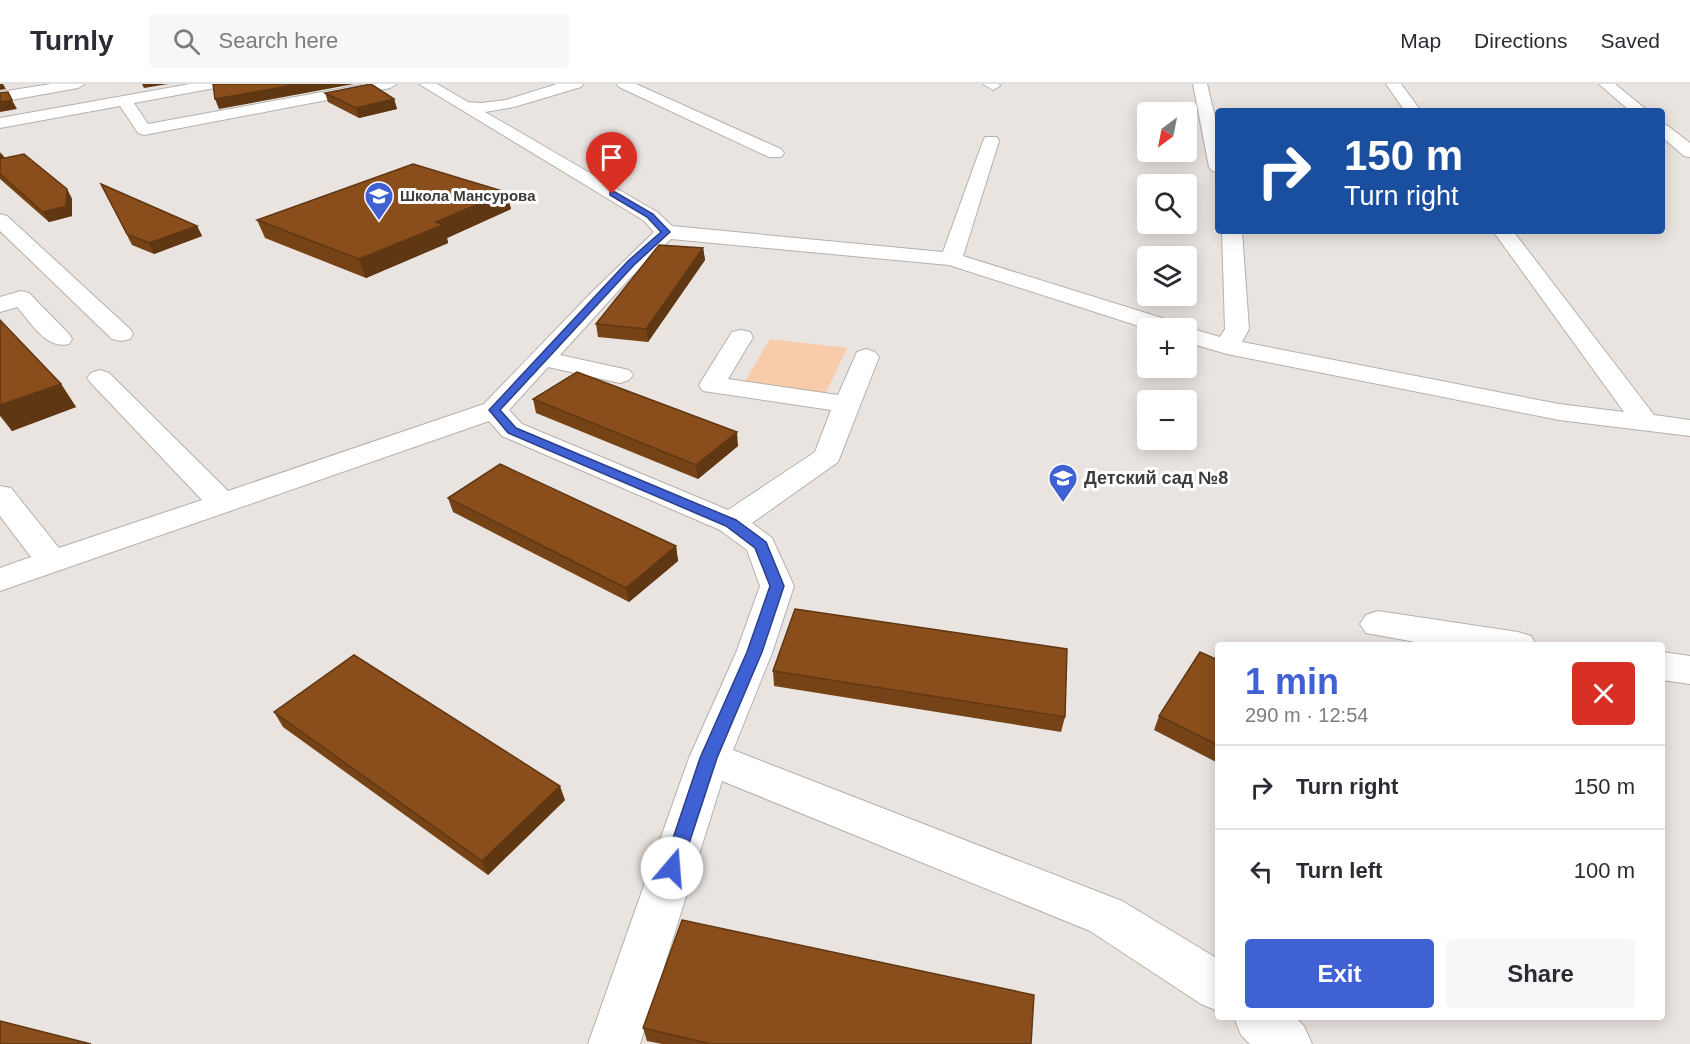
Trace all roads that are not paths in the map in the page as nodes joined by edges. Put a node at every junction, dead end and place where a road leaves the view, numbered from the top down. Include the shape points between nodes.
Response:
1 (78, 84) edge
2 (214, 84) edge
3 (390, 84) edge
4 (426, 84) edge
5 (624, 84) edge
6 (1200, 84) edge
7 (1393, 84) edge
8 (1606, 84) edge
9 (568, 85) edge
10 (0, 97) edge
11 (124, 100) junction
12 (1411, 108) edge
13 (1636, 108) edge
14 (474, 111) junction
15 (239, 112) junction
16 (0, 123) edge
17 (1665, 131) edge
18 (992, 141) dead end
19 (1690, 152) edge
20 (775, 153) dead end
21 (1215, 153) edge
22 (0, 220) edge
23 (666, 232) junction
24 (1232, 234) edge
25 (1505, 234) edge
26 (951, 259) junction
27 (0, 305) edge
28 (1138, 318) edge
29 (121, 334) dead end
30 (741, 337) dead end
31 (1197, 337) edge
32 (60, 339) dead end
33 (1227, 347) junction
34 (866, 357) dead end
35 (544, 359) junction
36 (620, 375) dead end
37 (100, 378) dead end
38 (847, 404) junction
39 (494, 410) junction
40 (1646, 423) junction
41 (1690, 428) edge
42 (0, 495) edge
43 (222, 503) junction
44 (731, 523) junction
45 (52, 562) junction
46 (0, 580) edge
47 (1378, 624) dead end
48 (1498, 642) edge
49 (1665, 666) edge
50 (1690, 670) edge
51 (709, 758) junction
52 (1215, 985) edge
53 (1262, 1020) edge
54 (614, 1044) edge
55 (1286, 1044) edge

1 - 10 street
2 - 11 street
2 - 15 street
3 - 15 street
4 - 14 street
5 - 20 street
6 - 21 street
7 - 12 street
8 - 13 street
9 - 14 street via 502,107
11 - 15 street via 144,130
11 - 16 street via 104,98
14 - 23 street via 650,216
17 - 19 street
18 - 26 street
22 - 29 street
23 - 26 street
23 - 35 street via 631,263
24 - 33 street via 1237,330
25 - 40 street
26 - 28 street
27 - 32 street via 21,298
30 - 38 street via 712,385
31 - 33 street
33 - 40 street via 1559,412
34 - 38 street
35 - 36 street
35 - 39 street
37 - 43 street
38 - 44 street via 828,456
39 - 43 street
39 - 44 street via 512,430
40 - 41 street
42 - 45 street
43 - 45 street
44 - 51 street via 761,545 777,586
45 - 46 street
47 - 48 street
49 - 50 street
51 - 52 street via 1106,916
51 - 54 street
53 - 55 street

